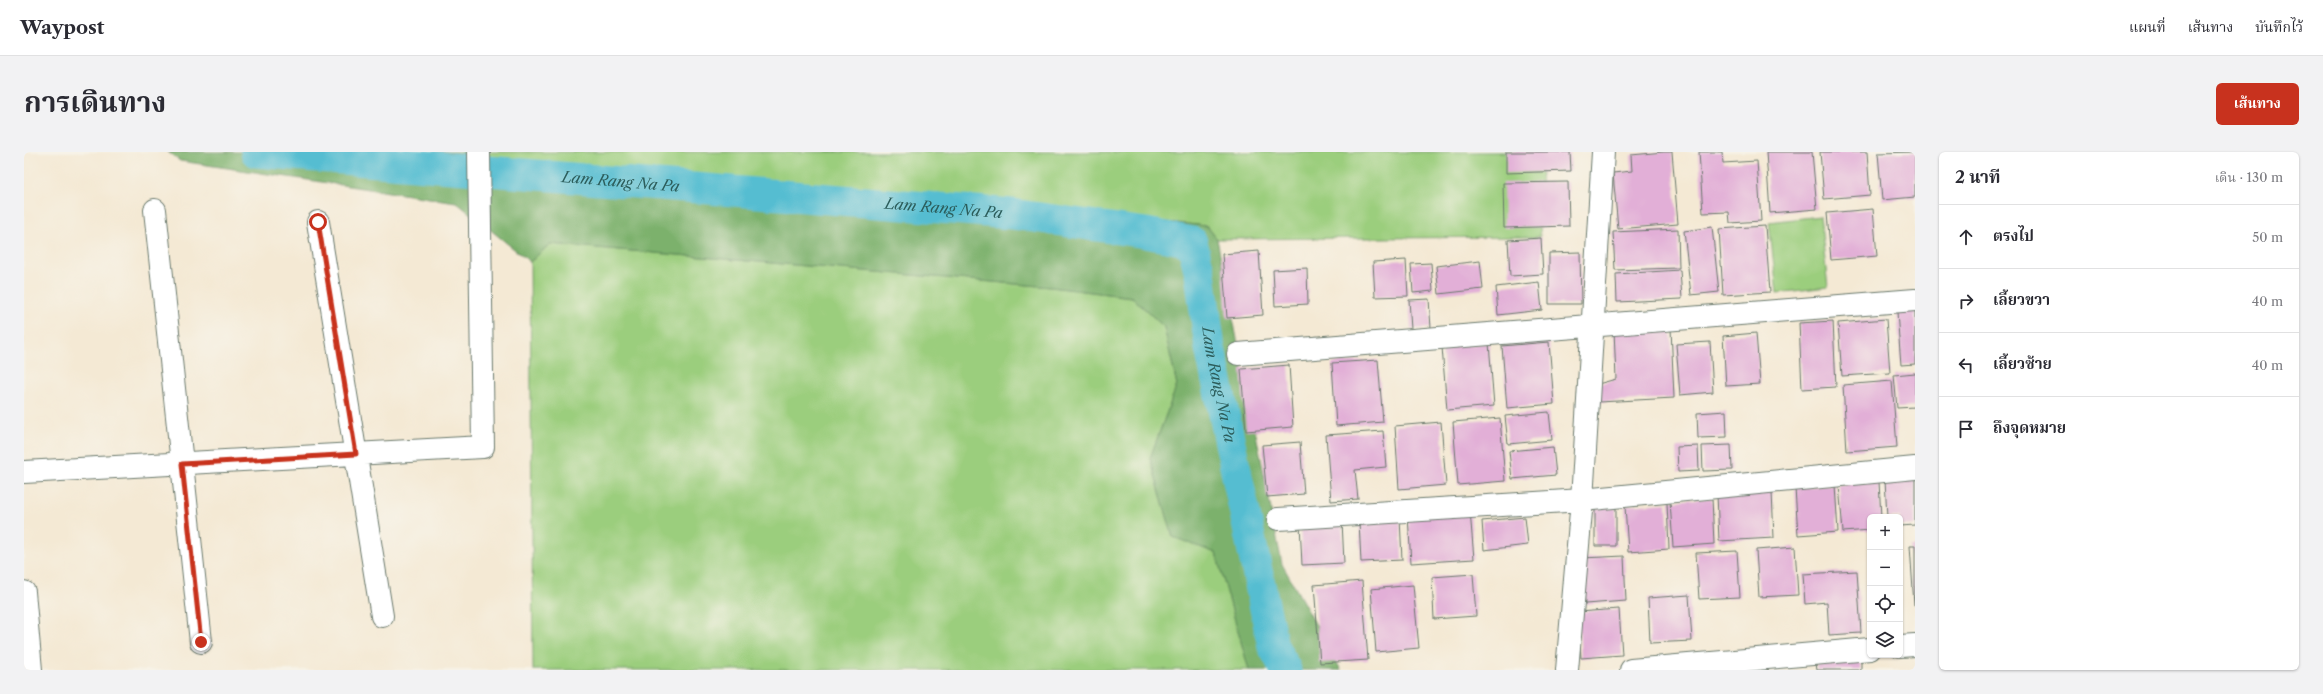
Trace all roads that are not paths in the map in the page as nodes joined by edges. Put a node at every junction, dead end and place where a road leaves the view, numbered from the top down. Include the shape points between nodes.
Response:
1 (480, 152) edge
2 (1603, 152) edge
3 (156, 210) dead end
4 (318, 222) dead end
5 (1915, 300) edge
6 (1591, 328) junction
7 (1238, 354) dead end
8 (356, 454) junction
9 (182, 464) junction
10 (1915, 468) edge
11 (24, 472) edge
12 (1582, 500) junction
13 (1278, 519) dead end
14 (24, 592) edge
15 (382, 616) dead end
16 (201, 642) dead end
17 (1915, 645) edge
18 (1903, 646) edge
19 (1867, 649) edge
20 (31, 670) edge
21 (1566, 670) edge
22 (1631, 670) edge

1 - 8 street via 483,448
2 - 6 street
3 - 9 street
4 - 8 street
5 - 6 street
6 - 7 street
6 - 12 street
8 - 9 street
8 - 15 street
9 - 11 street
9 - 16 street
10 - 12 street
12 - 13 street
12 - 21 street
14 - 20 street
17 - 18 street
19 - 22 street

